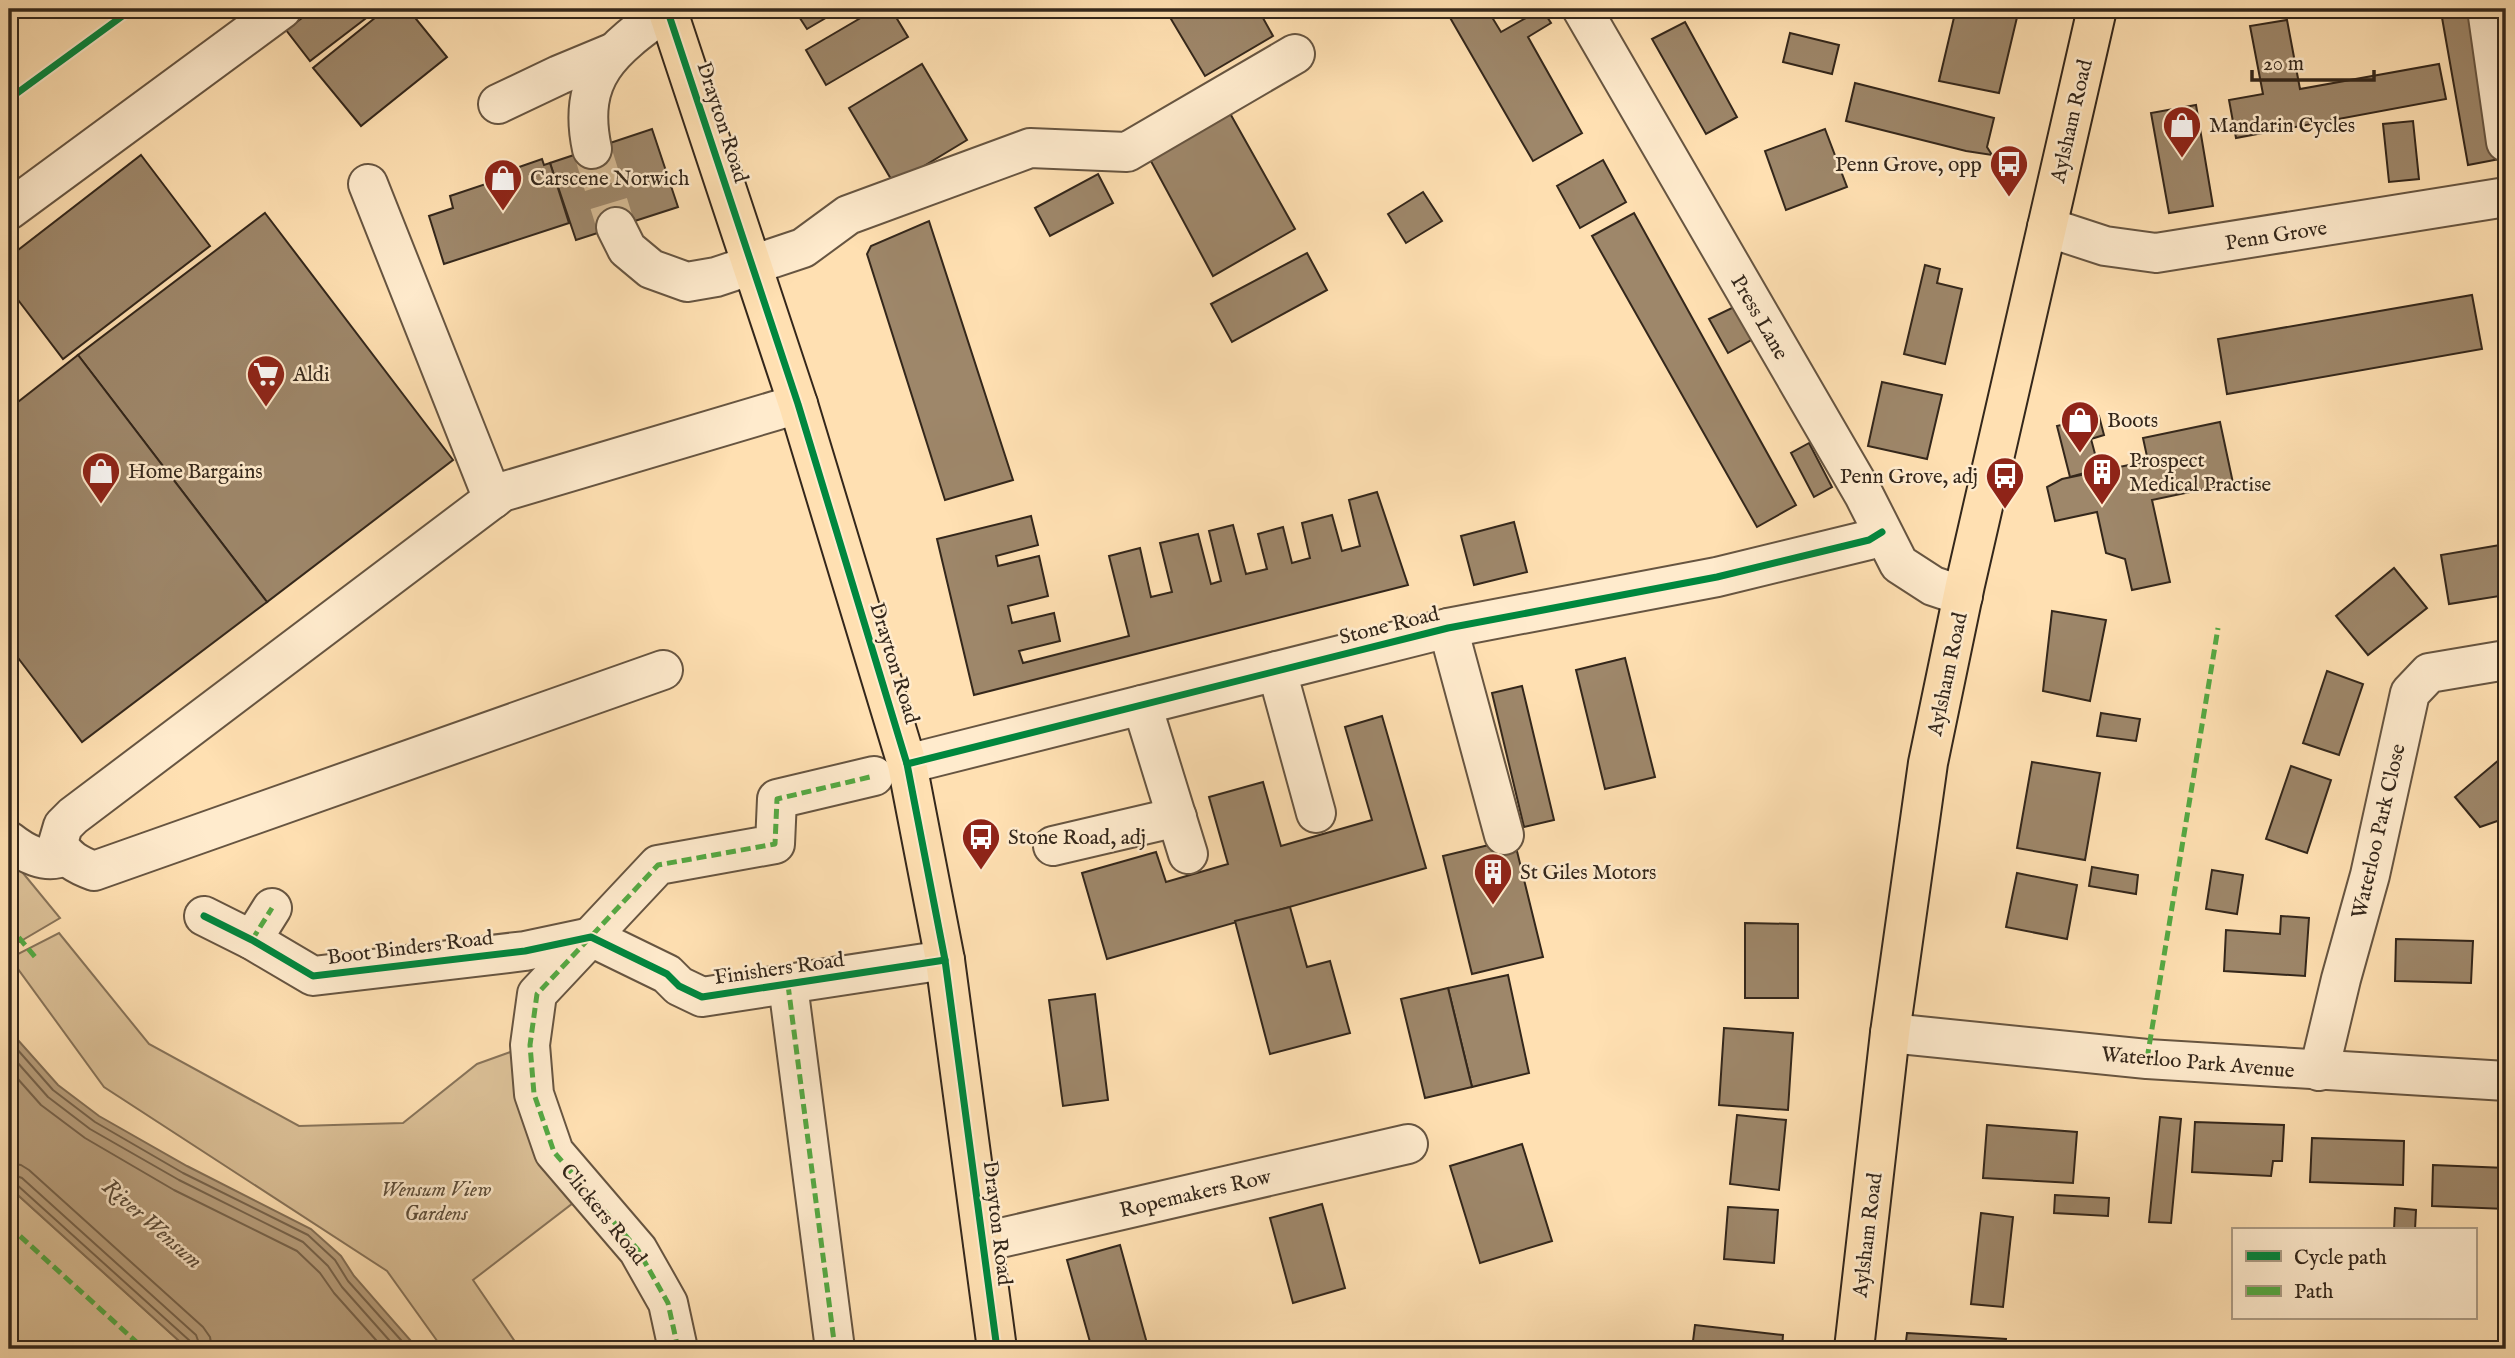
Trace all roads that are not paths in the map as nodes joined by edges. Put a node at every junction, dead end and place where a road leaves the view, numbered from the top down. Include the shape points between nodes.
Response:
1 (282, 9) edge
2 (667, 9) edge
3 (1582, 9) edge
4 (2097, 9) edge
5 (2487, 9) edge
6 (612, 53) junction
7 (1295, 54) dead end
8 (498, 104) dead end
9 (2506, 142) edge
10 (592, 149) tunnel mouth
11 (368, 184) dead end
12 (2506, 197) edge
13 (9, 211) edge
14 (616, 227) tunnel mouth
15 (2047, 228) junction
16 (751, 265) junction
17 (798, 404) junction
18 (493, 499) junction
19 (1882, 532) junction
20 (1963, 596) junction
21 (1448, 628) junction
22 (2506, 660) edge
23 (663, 670) dead end
24 (1277, 671) junction
25 (1142, 705) junction
26 (890, 770) junction
27 (1316, 813) dead end
28 (1177, 817) junction
29 (1504, 835) dead end
30 (9, 841) edge
31 (1053, 846) dead end
32 (1188, 854) dead end
33 (64, 856) junction
34 (272, 908) dead end
35 (204, 916) dead end
36 (591, 937) junction
37 (252, 940) junction
38 (945, 960) junction
39 (788, 985) junction
40 (1890, 1033) junction
41 (2319, 1071) junction
42 (2506, 1081) edge
43 (1408, 1144) dead end
44 (983, 1242) junction
45 (678, 1349) edge
46 (835, 1349) edge
47 (997, 1349) edge
48 (1854, 1349) edge

1 - 13 street
2 - 6 street
2 - 16 main road, Drayton Road
3 - 19 street, Press Lane
4 - 15 main road, Aylsham Road
5 - 9 street
6 - 8 street
6 - 10 street via 590,90
7 - 16 street via 1127,152 1030,148 848,215 803,248
11 - 18 street
12 - 15 street, Penn Grove via 2156,253 2105,246
14 - 16 street via 627,249 651,269 687,282
15 - 20 main road, Aylsham Road
16 - 17 main road, Drayton Road
17 - 18 street via 502,492
17 - 26 main road, Drayton Road
18 - 33 street via 73,816 63,826 58,844
19 - 20 street, Press Lane via 1899,564 1933,586
19 - 21 street, Stone Road via 1869,540 1717,577
20 - 40 main road, Aylsham Road via 1928,763
21 - 24 street, Stone Road
21 - 29 street
22 - 41 street, Waterloo Park Close via 2429,673 2410,693 2370,875
23 - 33 street via 94,871
24 - 25 street, Stone Road
24 - 27 street
25 - 26 street, Stone Road
25 - 28 street
26 - 36 street via 778,799 775,844 658,865
26 - 38 main road, Drayton Road
28 - 31 street
28 - 32 street
30 - 33 street via 37,858
34 - 37 street
35 - 37 street, Boot Binders Road
36 - 37 street, Boot Binders Road via 525,951 313,976
36 - 39 street, Finishers Road via 667,974 702,997
36 - 45 street, Clickers Road via 537,994 530,1045 534,1094 554,1153 638,1251 668,1303
38 - 39 street, Finishers Road
38 - 44 main road, Drayton Road
39 - 46 street
40 - 41 street, Waterloo Park Avenue
40 - 48 main road, Aylsham Road
41 - 42 street, Waterloo Park Avenue
43 - 44 street, Ropemakers Row
44 - 47 main road, Drayton Road

